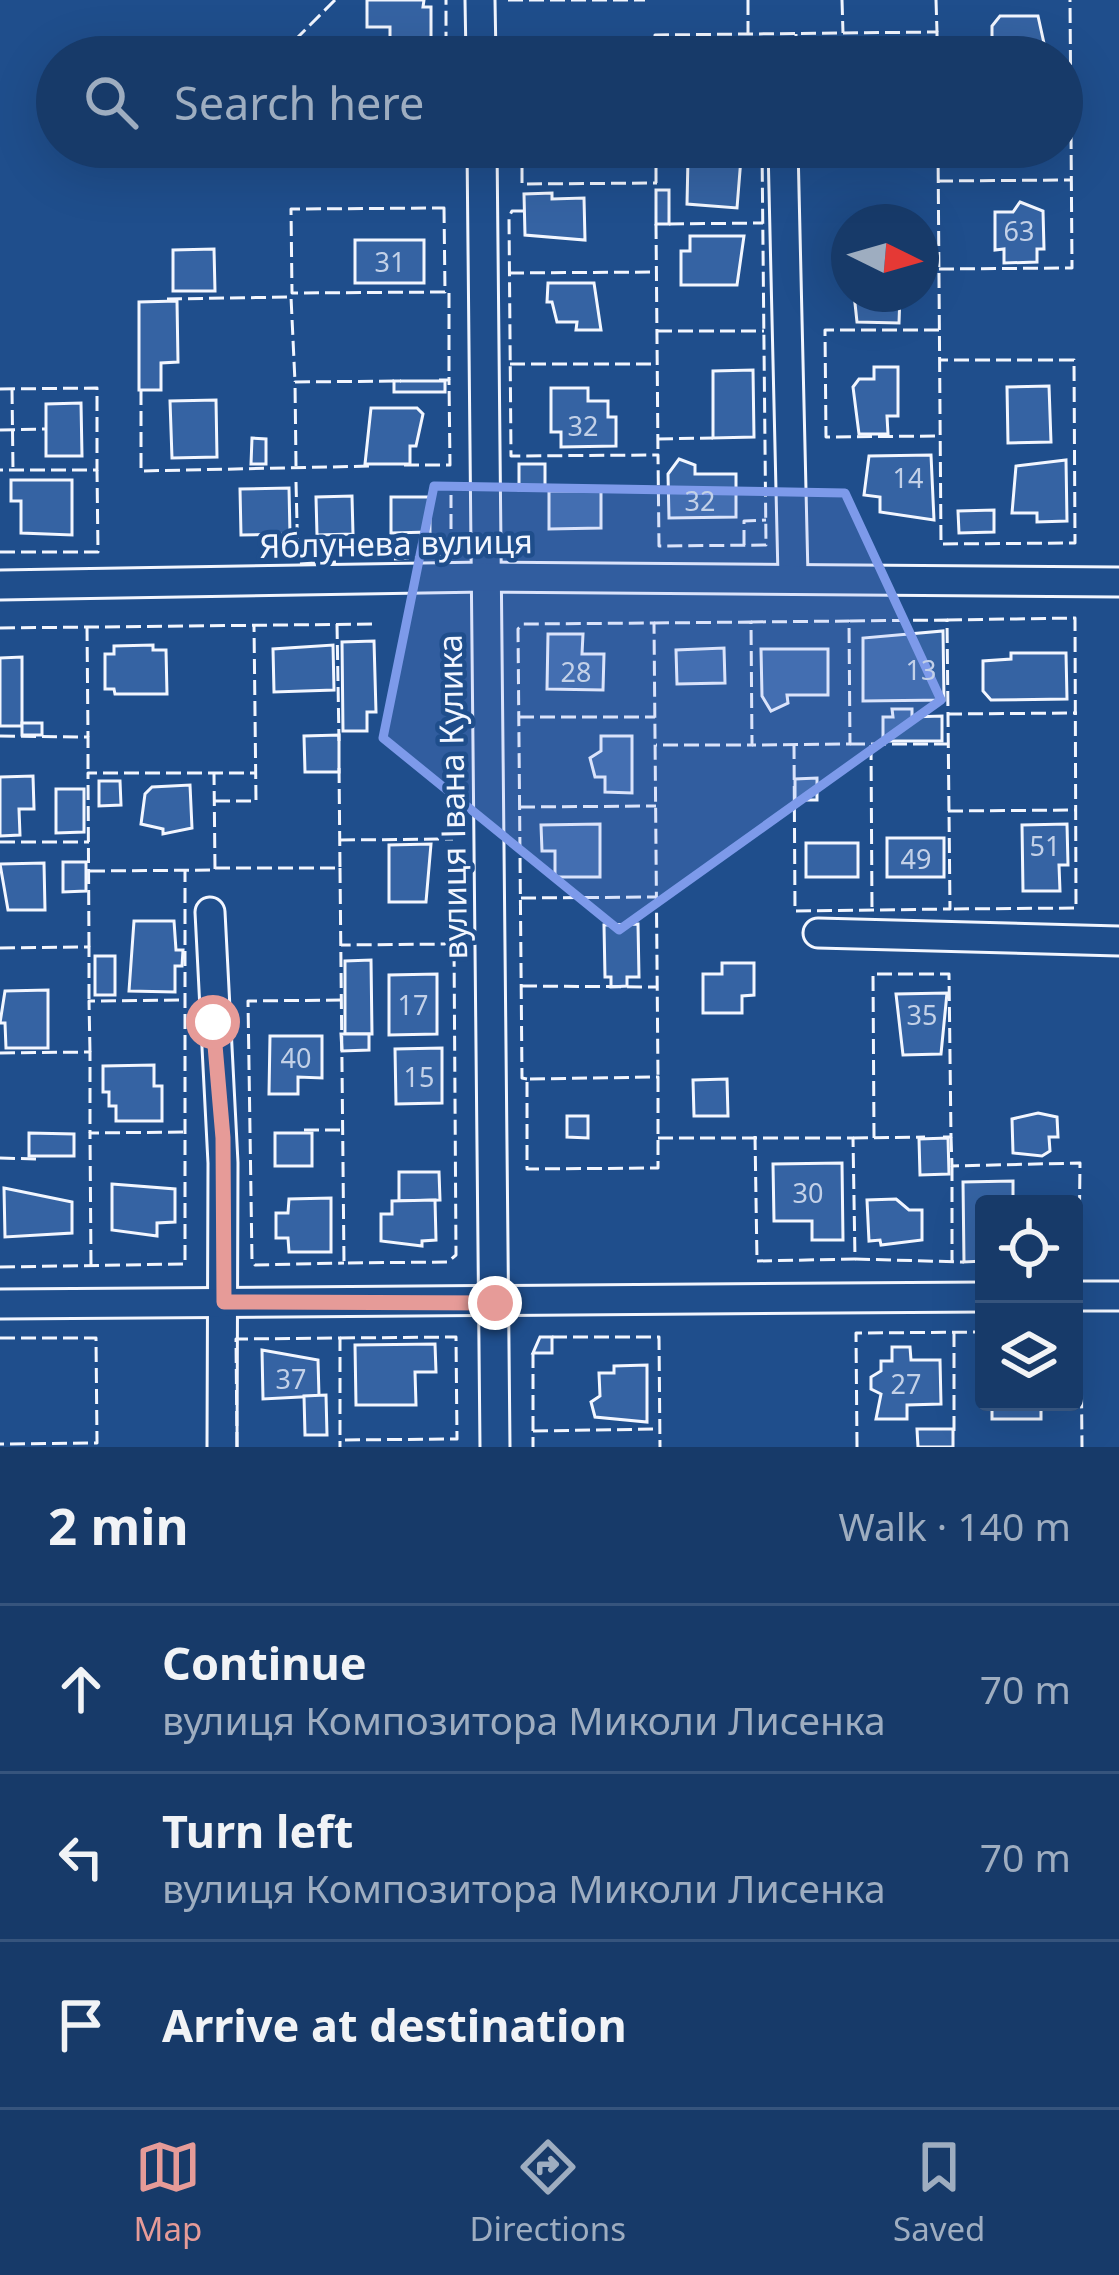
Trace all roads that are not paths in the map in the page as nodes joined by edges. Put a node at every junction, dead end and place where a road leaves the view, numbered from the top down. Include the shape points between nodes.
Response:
1 (480, 0) edge
2 (481, 36) edge
3 (482, 168) edge
4 (783, 168) edge
5 (485, 577) junction
6 (793, 577) junction
7 (1119, 582) edge
8 (0, 585) edge
9 (210, 912) dead end
10 (818, 933) dead end
11 (1119, 941) edge
12 (1083, 1296) edge
13 (1119, 1296) edge
14 (975, 1298) edge
15 (224, 1302) junction
16 (495, 1303) junction
17 (0, 1304) edge
18 (222, 1447) edge
19 (495, 1447) edge

1 - 2 street
3 - 5 street, вулиця Івана Кулика
4 - 6 street
5 - 6 street, Яблунева вулиця
5 - 8 street, Яблунева вулиця
5 - 16 street, вулиця Івана Кулика
6 - 7 street, Яблунева вулиця
9 - 15 street
10 - 11 street
12 - 13 street
14 - 16 street
15 - 16 street
15 - 17 street
15 - 18 street
16 - 19 street, вулиця Івана Кулика

